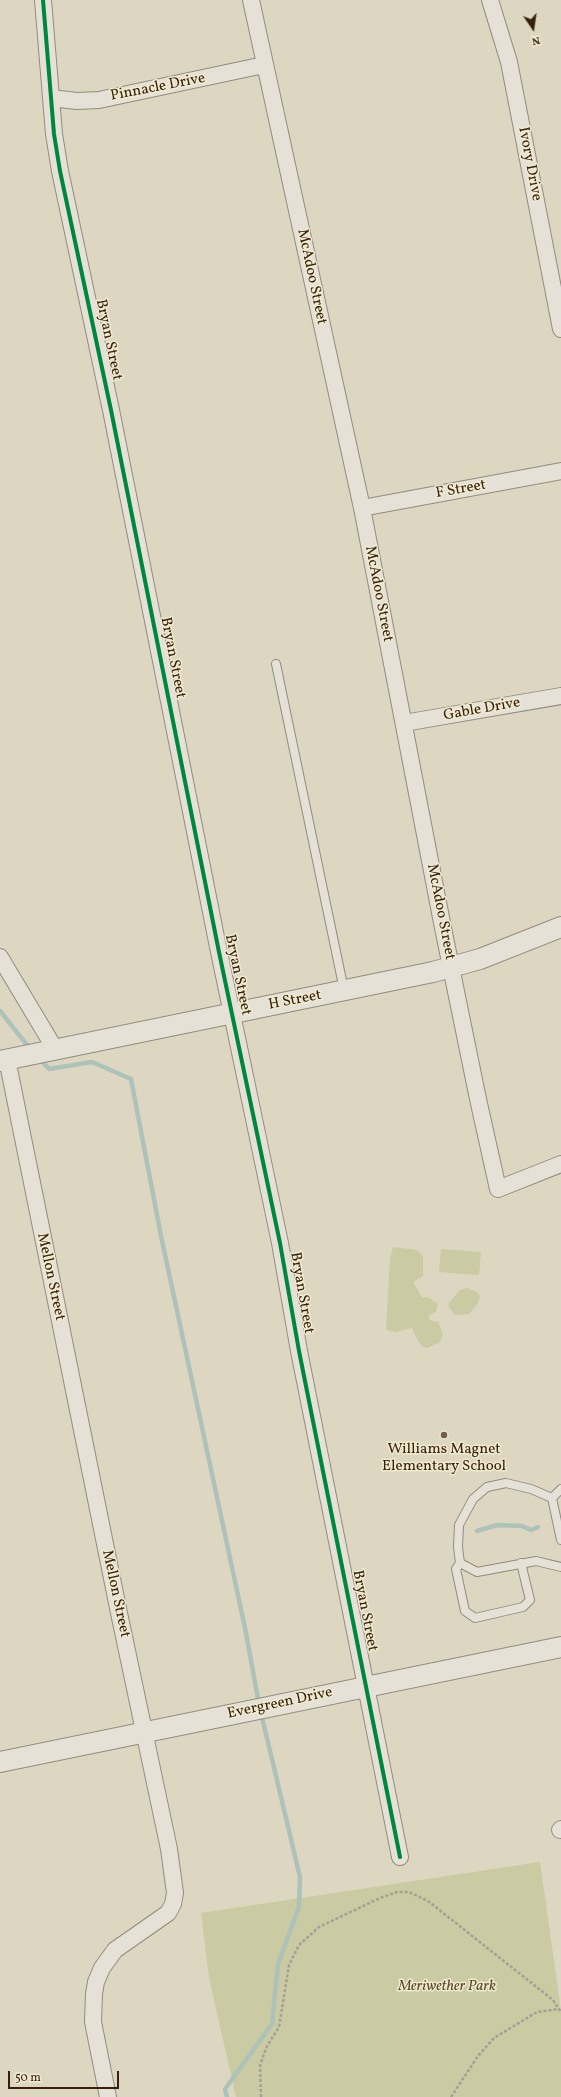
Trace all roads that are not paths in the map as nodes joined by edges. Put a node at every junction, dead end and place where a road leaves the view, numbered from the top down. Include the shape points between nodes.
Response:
1 (43, 0) edge
2 (251, 0) edge
3 (490, 0) edge
4 (264, 65) junction
5 (51, 98) junction
6 (561, 329) edge
7 (561, 472) edge
8 (362, 508) junction
9 (276, 664) dead end
10 (561, 696) edge
11 (404, 723) junction
12 (561, 927) edge
13 (0, 957) edge
14 (451, 967) junction
15 (344, 991) junction
16 (232, 1013) junction
17 (50, 1050) junction
18 (8, 1059) edge
19 (561, 1164) edge
20 (561, 1489) edge
21 (552, 1498) junction
22 (561, 1540) edge
23 (460, 1563) junction
24 (521, 1563) junction
25 (561, 1567) edge
26 (561, 1647) edge
27 (366, 1686) junction
28 (144, 1733) junction
29 (0, 1762) edge
30 (400, 1857) dead end
31 (108, 2097) edge

1 - 5 street, Bryan Street
2 - 4 street, McAdoo Street
3 - 6 street, Ivory Drive via 508,62
4 - 5 street, Pinnacle Drive via 99,100
4 - 8 street, McAdoo Street
5 - 16 street, Bryan Street via 60,171 113,418
7 - 8 street, F Street
8 - 11 street, McAdoo Street
9 - 15 lane
10 - 11 street, Gable Drive
11 - 14 street, McAdoo Street
12 - 14 street, H Street via 480,959
13 - 17 street
14 - 15 street, H Street
14 - 19 street, McAdoo Street via 498,1189
15 - 16 street, H Street
16 - 17 street, H Street
16 - 27 street, Bryan Street
17 - 18 street, H Street
18 - 28 street, Mellon Street
20 - 21 lane
21 - 22 lane
21 - 23 lane via 531,1489 506,1483 487,1487 473,1499 459,1525
23 - 24 lane via 477,1572
23 - 24 lane via 456,1569 465,1611 475,1618 523,1607 530,1600
24 - 25 lane via 536,1561
26 - 27 street, Evergreen Drive
27 - 28 street, Evergreen Drive
27 - 30 street, Bryan Street
28 - 29 street, Evergreen Drive
28 - 31 street, Mellon Street via 169,1849 175,1893 168,1913 115,1950 96,1982 93,2022

